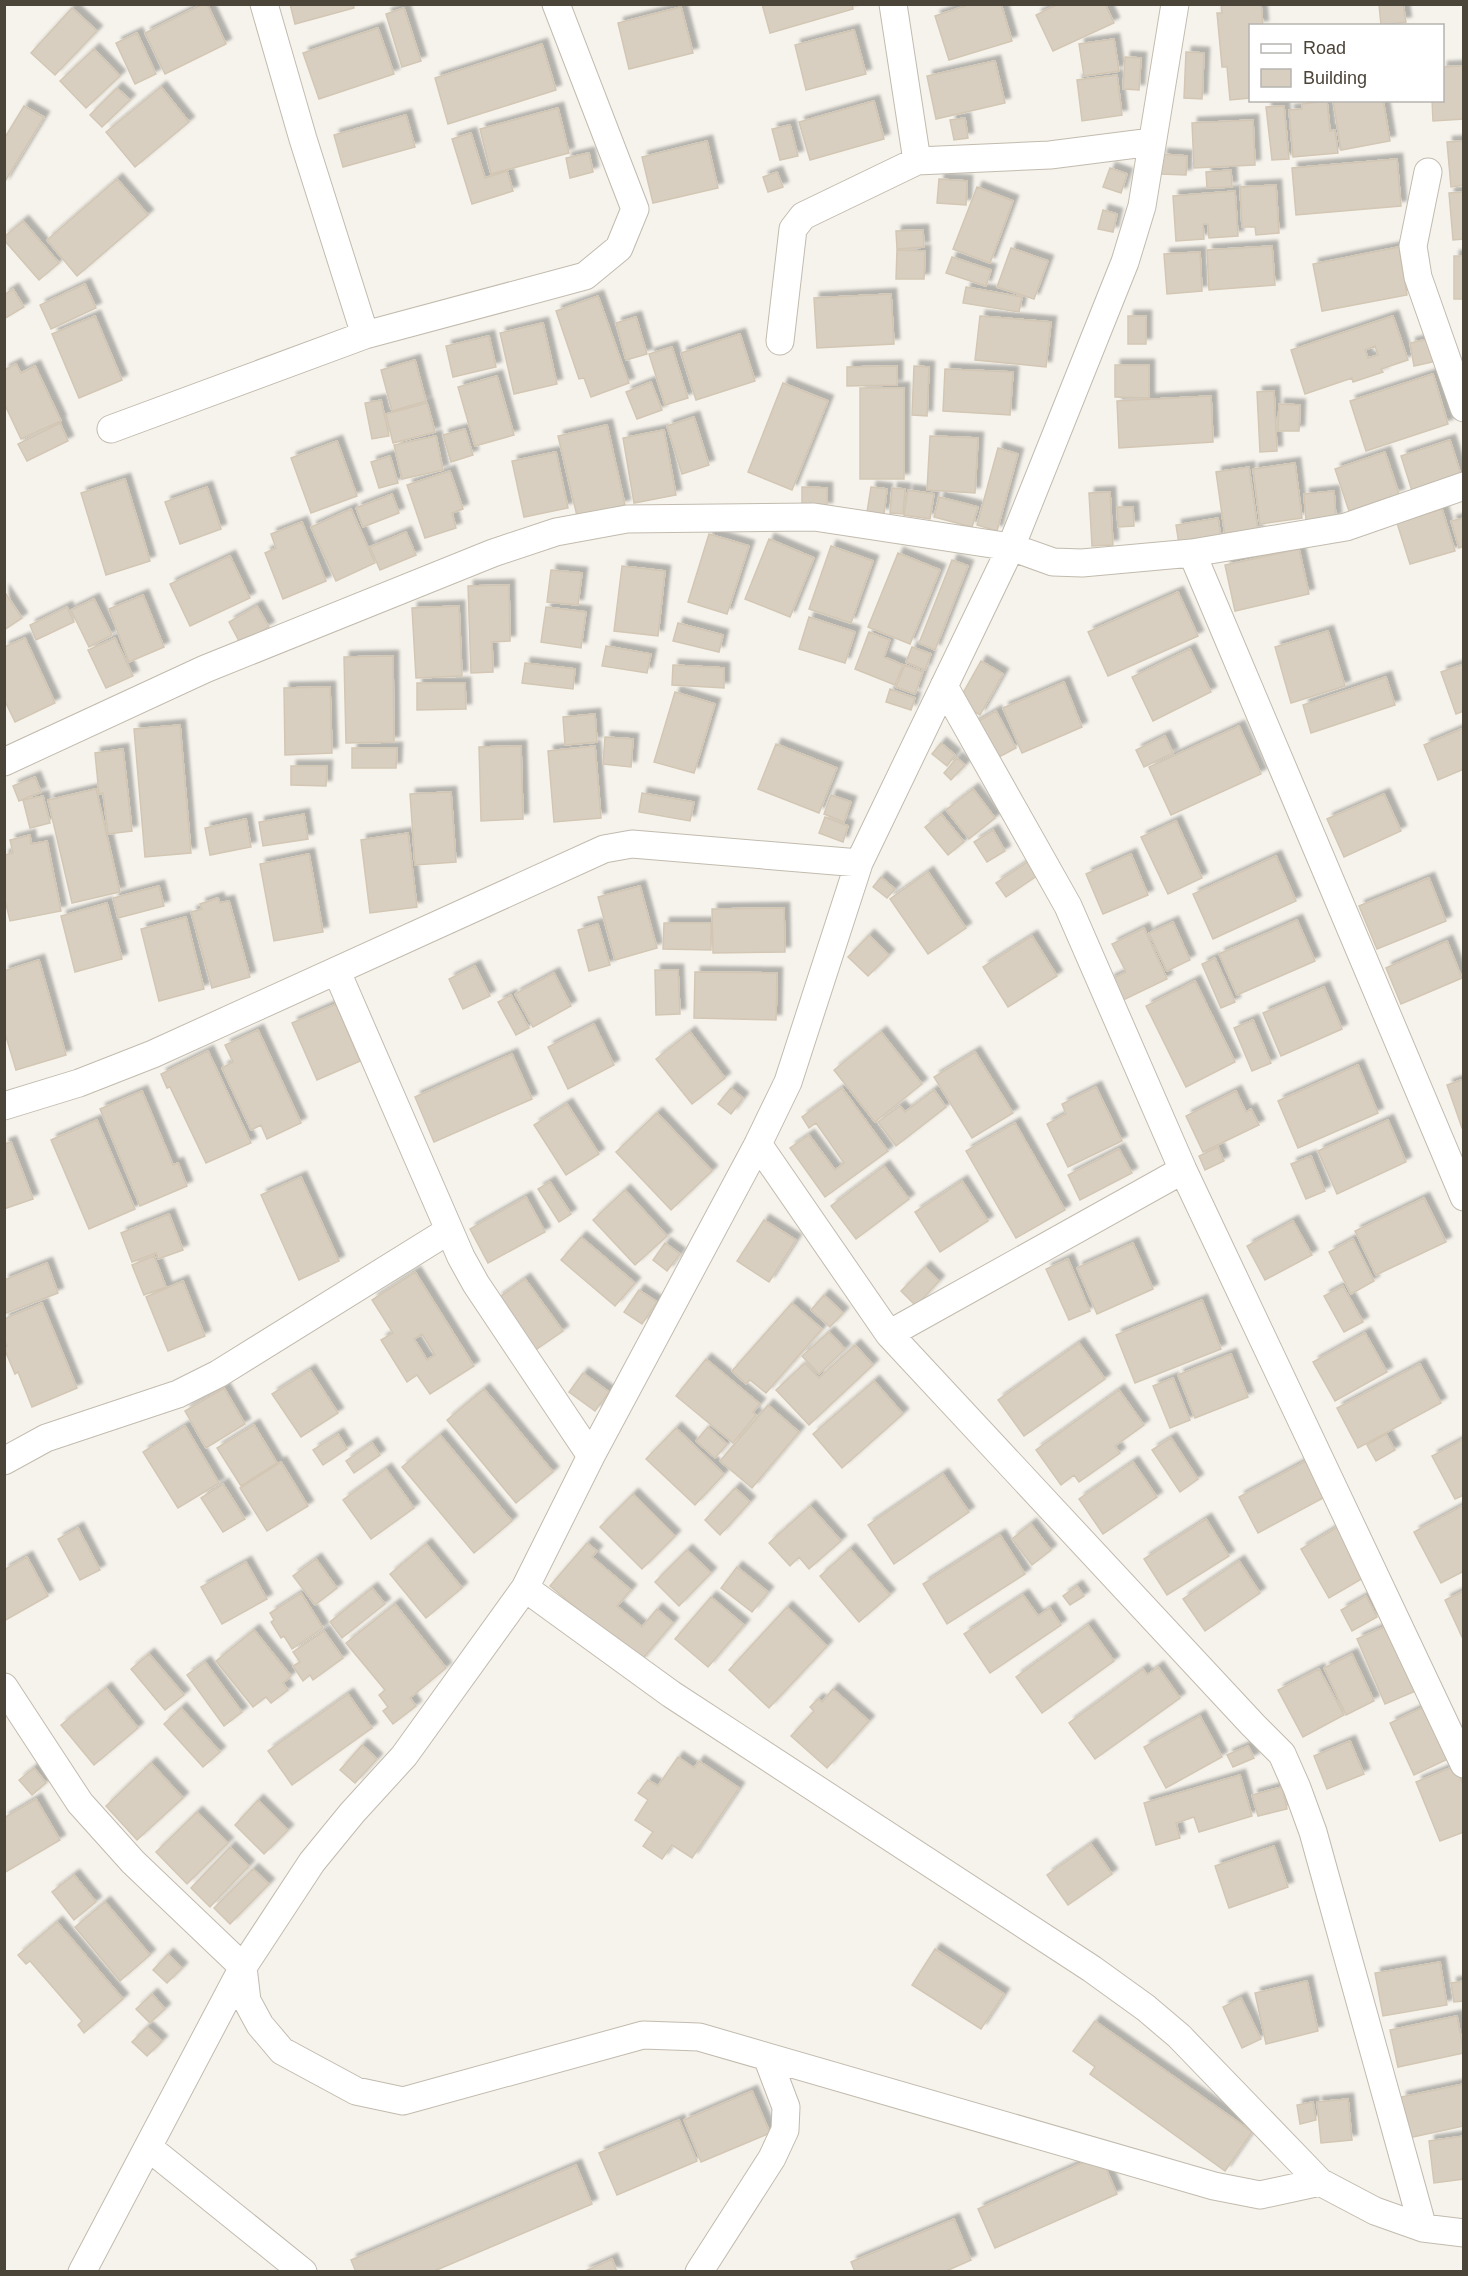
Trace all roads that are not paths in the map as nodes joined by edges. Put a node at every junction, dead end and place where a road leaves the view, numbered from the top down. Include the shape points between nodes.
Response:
1 (264, 4) edge
2 (556, 4) edge
3 (893, 4) edge
4 (1174, 4) edge
5 (1152, 142) junction
6 (917, 161) junction
7 (1428, 172) dead end
8 (366, 335) junction
9 (780, 341) dead end
10 (1464, 408) edge
11 (111, 429) dead end
12 (1464, 486) edge
13 (1011, 547) junction
14 (1192, 554) junction
15 (944, 686) junction
16 (4, 762) edge
17 (859, 863) junction
18 (337, 972) junction
19 (4, 1106) edge
20 (758, 1144) junction
21 (1183, 1170) junction
22 (1464, 1197) edge
23 (448, 1231) junction
24 (889, 1334) junction
25 (591, 1455) junction
26 (4, 1461) edge
27 (525, 1588) junction
28 (4, 1687) edge
29 (1464, 1764) edge
30 (243, 1967) junction
31 (767, 2057) junction
32 (148, 2147) junction
33 (1320, 2182) junction
34 (1422, 2228) junction
35 (1464, 2233) edge
36 (82, 2271) edge
37 (303, 2271) edge
38 (699, 2271) edge

1 - 8 street
2 - 8 street via 635,210 619,248 585,276
3 - 6 street
4 - 5 street
5 - 6 street via 1050,155
5 - 13 street via 1142,206 1125,262
6 - 9 street via 803,216 793,229
7 - 10 street via 1413,246 1418,277
8 - 11 street
12 - 14 street via 1346,527
13 - 14 street via 1053,562
13 - 15 street
13 - 16 street via 814,517 627,519 555,532 494,552 205,669
14 - 22 street
15 - 17 street
15 - 21 street via 1068,906
17 - 18 street via 632,844 604,849
17 - 20 street via 788,1082
18 - 19 street via 121,1067
18 - 23 street
20 - 24 street
20 - 25 street
21 - 24 street
21 - 29 street
23 - 25 street via 476,1284
23 - 26 street via 218,1374 178,1394 46,1438
24 - 34 street via 1282,1754 1313,1832
25 - 27 street
27 - 30 street via 404,1756 312,1862
27 - 33 street via 671,1694 1146,2008 1179,2036
28 - 30 street via 80,1803 133,1862
30 - 31 street via 247,2001 260,2025 282,2051 356,2091 402,2101 643,2035 699,2037
30 - 32 street
31 - 33 street via 1214,2186 1260,2195
31 - 38 street via 786,2107 785,2130 772,2158
32 - 36 street
32 - 37 street
33 - 34 street via 1375,2211
34 - 35 street

